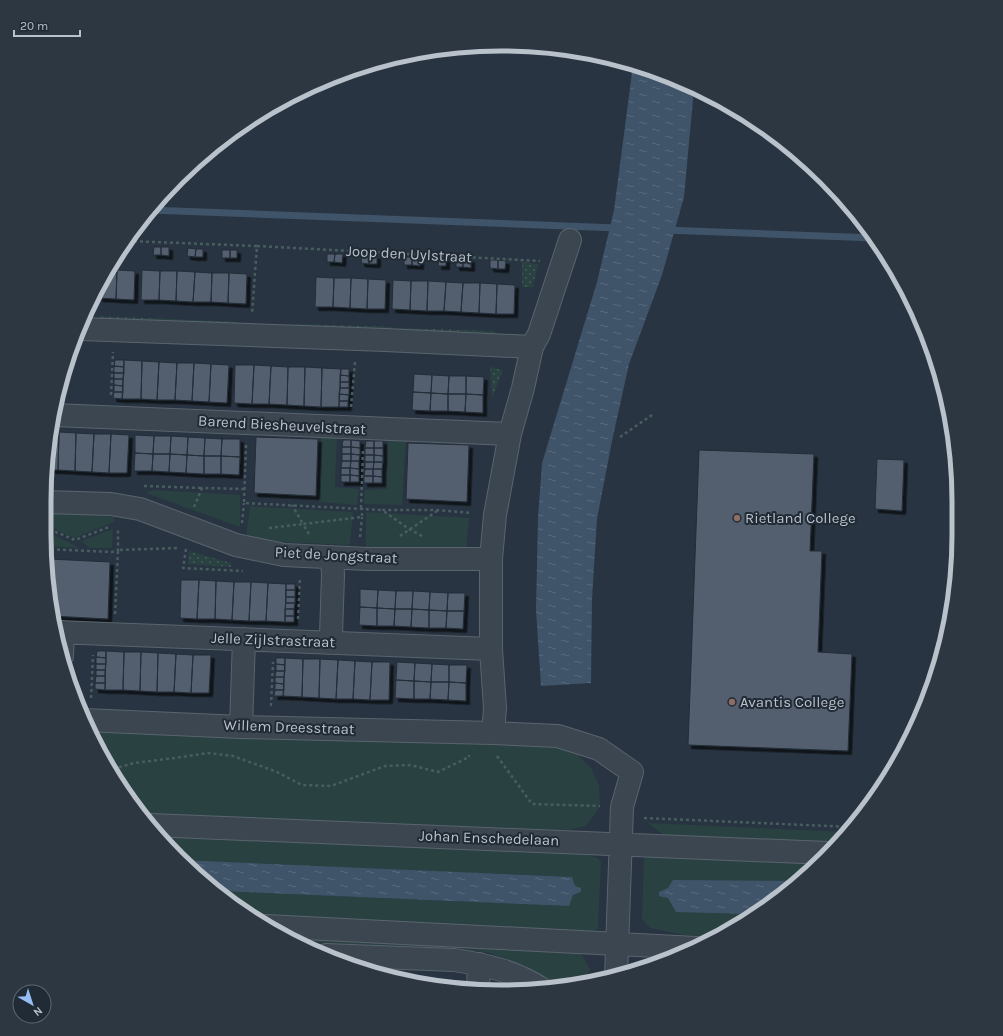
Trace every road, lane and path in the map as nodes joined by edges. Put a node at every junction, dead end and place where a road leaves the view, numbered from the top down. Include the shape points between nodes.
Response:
1 (570, 240) dead end
2 (134, 241) edge
3 (257, 246) junction
4 (562, 262) junction
5 (85, 329) edge
6 (251, 335) junction
7 (356, 339) junction
8 (532, 348) junction
9 (113, 351) dead end
10 (60, 415) edge
11 (652, 415) dead end
12 (109, 417) junction
13 (247, 423) junction
14 (357, 428) junction
15 (510, 434) junction
16 (620, 437) dead end
17 (202, 488) junction
18 (244, 489) junction
19 (51, 502) edge
20 (244, 503) junction
21 (292, 505) junction
22 (362, 508) junction
23 (382, 510) junction
24 (437, 510) junction
25 (124, 515) junction
26 (495, 515) junction
27 (242, 524) dead end
28 (303, 524) junction
29 (111, 526) dead end
30 (186, 527) junction
31 (409, 529) junction
32 (51, 530) edge
33 (397, 537) dead end
34 (428, 539) dead end
35 (52, 549) edge
36 (118, 550) junction
37 (327, 557) junction
38 (491, 559) junction
39 (246, 571) dead end
40 (300, 573) dead end
41 (62, 632) edge
42 (104, 634) junction
43 (244, 639) junction
44 (274, 641) junction
45 (297, 642) junction
46 (328, 643) junction
47 (491, 649) junction
48 (83, 698) dead end
49 (242, 703) junction
50 (91, 720) edge
51 (242, 727) junction
52 (493, 733) junction
53 (470, 750) dead end
54 (116, 768) edge
55 (622, 813) junction
56 (157, 825) edge
57 (844, 827) edge
58 (621, 844) junction
59 (820, 853) edge
60 (279, 927) edge
61 (616, 943) junction
62 (683, 947) edge
63 (342, 956) edge
64 (479, 964) junction
65 (616, 970) edge
66 (506, 981) edge
67 (478, 984) edge
68 (521, 984) edge

1 - 4 street
2 - 3 path, Joop den Uylstraat
3 - 4 path, Joop den Uylstraat
3 - 6 path
4 - 8 street
5 - 6 street
6 - 7 street
7 - 8 street
7 - 14 path
8 - 15 street
9 - 12 path
10 - 12 street, Barend Biesheuvelstraat
11 - 16 path
12 - 13 street, Barend Biesheuvelstraat
13 - 14 street, Barend Biesheuvelstraat
13 - 18 path
14 - 15 street, Barend Biesheuvelstraat
14 - 22 path
15 - 26 street
17 - 18 path
17 - 25 path via 135,485
17 - 30 path
18 - 20 path
19 - 25 street, Piet de Jongstraat via 111,504
20 - 21 path
20 - 27 path
21 - 22 path
21 - 28 path
22 - 23 path
22 - 28 path via 362,517
23 - 24 path
23 - 31 path
24 - 26 path
24 - 31 path
25 - 30 street, Piet de Jongstraat via 140,509
25 - 36 path
26 - 38 street
28 - 37 path
29 - 32 path via 75,540
30 - 37 street, Piet de Jongstraat via 239,546 284,555
31 - 33 path
31 - 34 path
35 - 36 path via 112,552
36 - 39 path via 186,548 183,568
36 - 42 path
37 - 38 street, Piet de Jongstraat
37 - 46 street via 333,575
38 - 47 street
40 - 45 path
41 - 42 street, Jelle Zijlstrastraat
42 - 43 street, Jelle Zijlstrastraat
42 - 48 path via 91,699
43 - 44 street, Jelle Zijlstrastraat
43 - 49 street
44 - 45 street, Jelle Zijlstrastraat
44 - 49 path via 271,706
45 - 46 street, Jelle Zijlstrastraat
46 - 47 street, Jelle Zijlstrastraat
47 - 52 street
49 - 51 street
50 - 51 street, Willem Dreesstraat
51 - 52 street, Willem Dreesstraat
52 - 55 path via 488,744 532,804
52 - 55 street, Willem Dreesstraat via 558,736 599,749 632,772
53 - 54 path via 469,757 438,772 411,765 385,766 331,786 302,785 277,772 233,756 208,753 134,763
55 - 57 path via 645,818
55 - 58 street
56 - 58 street, Johan Enschedelaan
58 - 59 street, Johan Enschedelaan
58 - 61 street
60 - 61 street
61 - 62 street
61 - 65 street
63 - 64 street via 454,960
64 - 66 street
64 - 67 street
66 - 68 street

